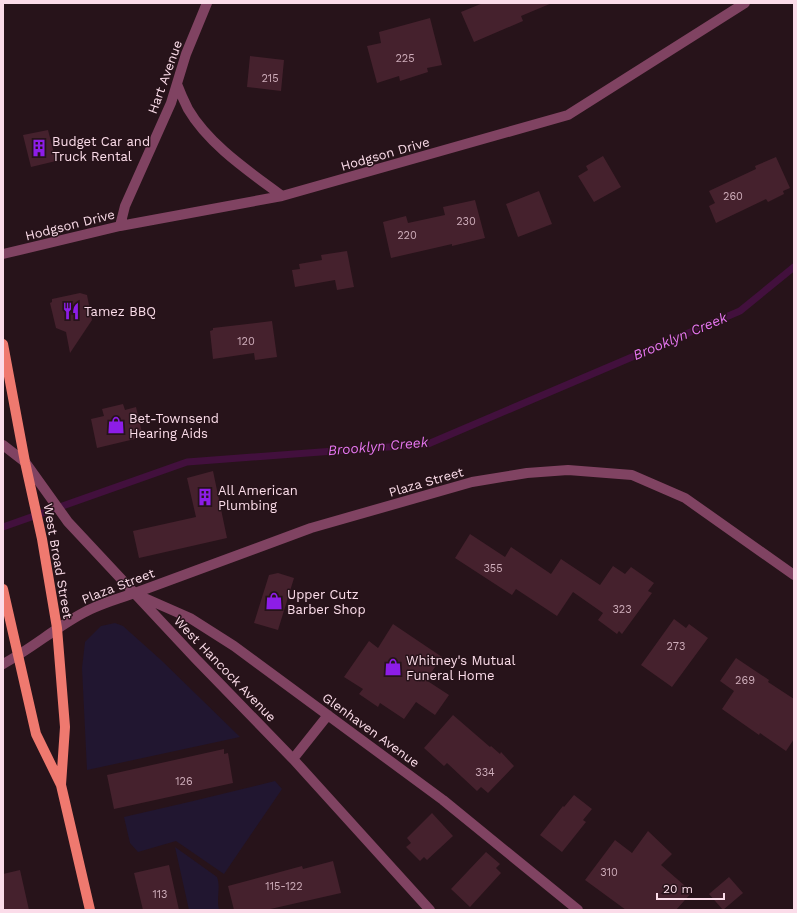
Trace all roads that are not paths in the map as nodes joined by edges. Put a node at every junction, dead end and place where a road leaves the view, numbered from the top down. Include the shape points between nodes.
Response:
1 (207, 3) edge
2 (745, 3) edge
3 (177, 84) junction
4 (282, 196) junction
5 (120, 226) junction
6 (3, 254) edge
7 (3, 344) edge
8 (3, 445) edge
9 (25, 462) junction
10 (794, 575) edge
11 (3, 589) edge
12 (135, 593) junction
13 (57, 628) junction
14 (18, 656) junction
15 (3, 664) edge
16 (328, 715) junction
17 (293, 759) junction
18 (61, 785) junction
19 (90, 910) edge
20 (430, 910) edge
21 (578, 910) edge

1 - 3 street, Hart Avenue
2 - 4 street, Hodgson Drive via 568,115
3 - 4 street via 188,109 206,134
3 - 5 street, Hart Avenue via 125,206
4 - 5 street, Hodgson Drive
5 - 6 street, Hodgson Drive
7 - 9 main road, West Broad Street
8 - 9 street, West Hancock Avenue
9 - 12 street, West Hancock Avenue via 68,522
9 - 13 main road, West Broad Street via 42,539
10 - 12 street, Plaza Street via 685,498 632,476 568,470 527,473 472,482 311,528
11 - 14 main road, West Broad Street
12 - 13 street, Plaza Street via 106,602
12 - 16 street, Glenhaven Avenue via 190,618 234,646
12 - 17 street, West Hancock Avenue
13 - 14 street, Plaza Street
13 - 18 main road, West Broad Street via 65,727
14 - 15 street, Plaza Street
14 - 18 main road, West Broad Street via 36,734
16 - 17 street
16 - 21 street, Glenhaven Avenue via 443,800
17 - 20 street, West Hancock Avenue
18 - 19 main road, West Broad Street

